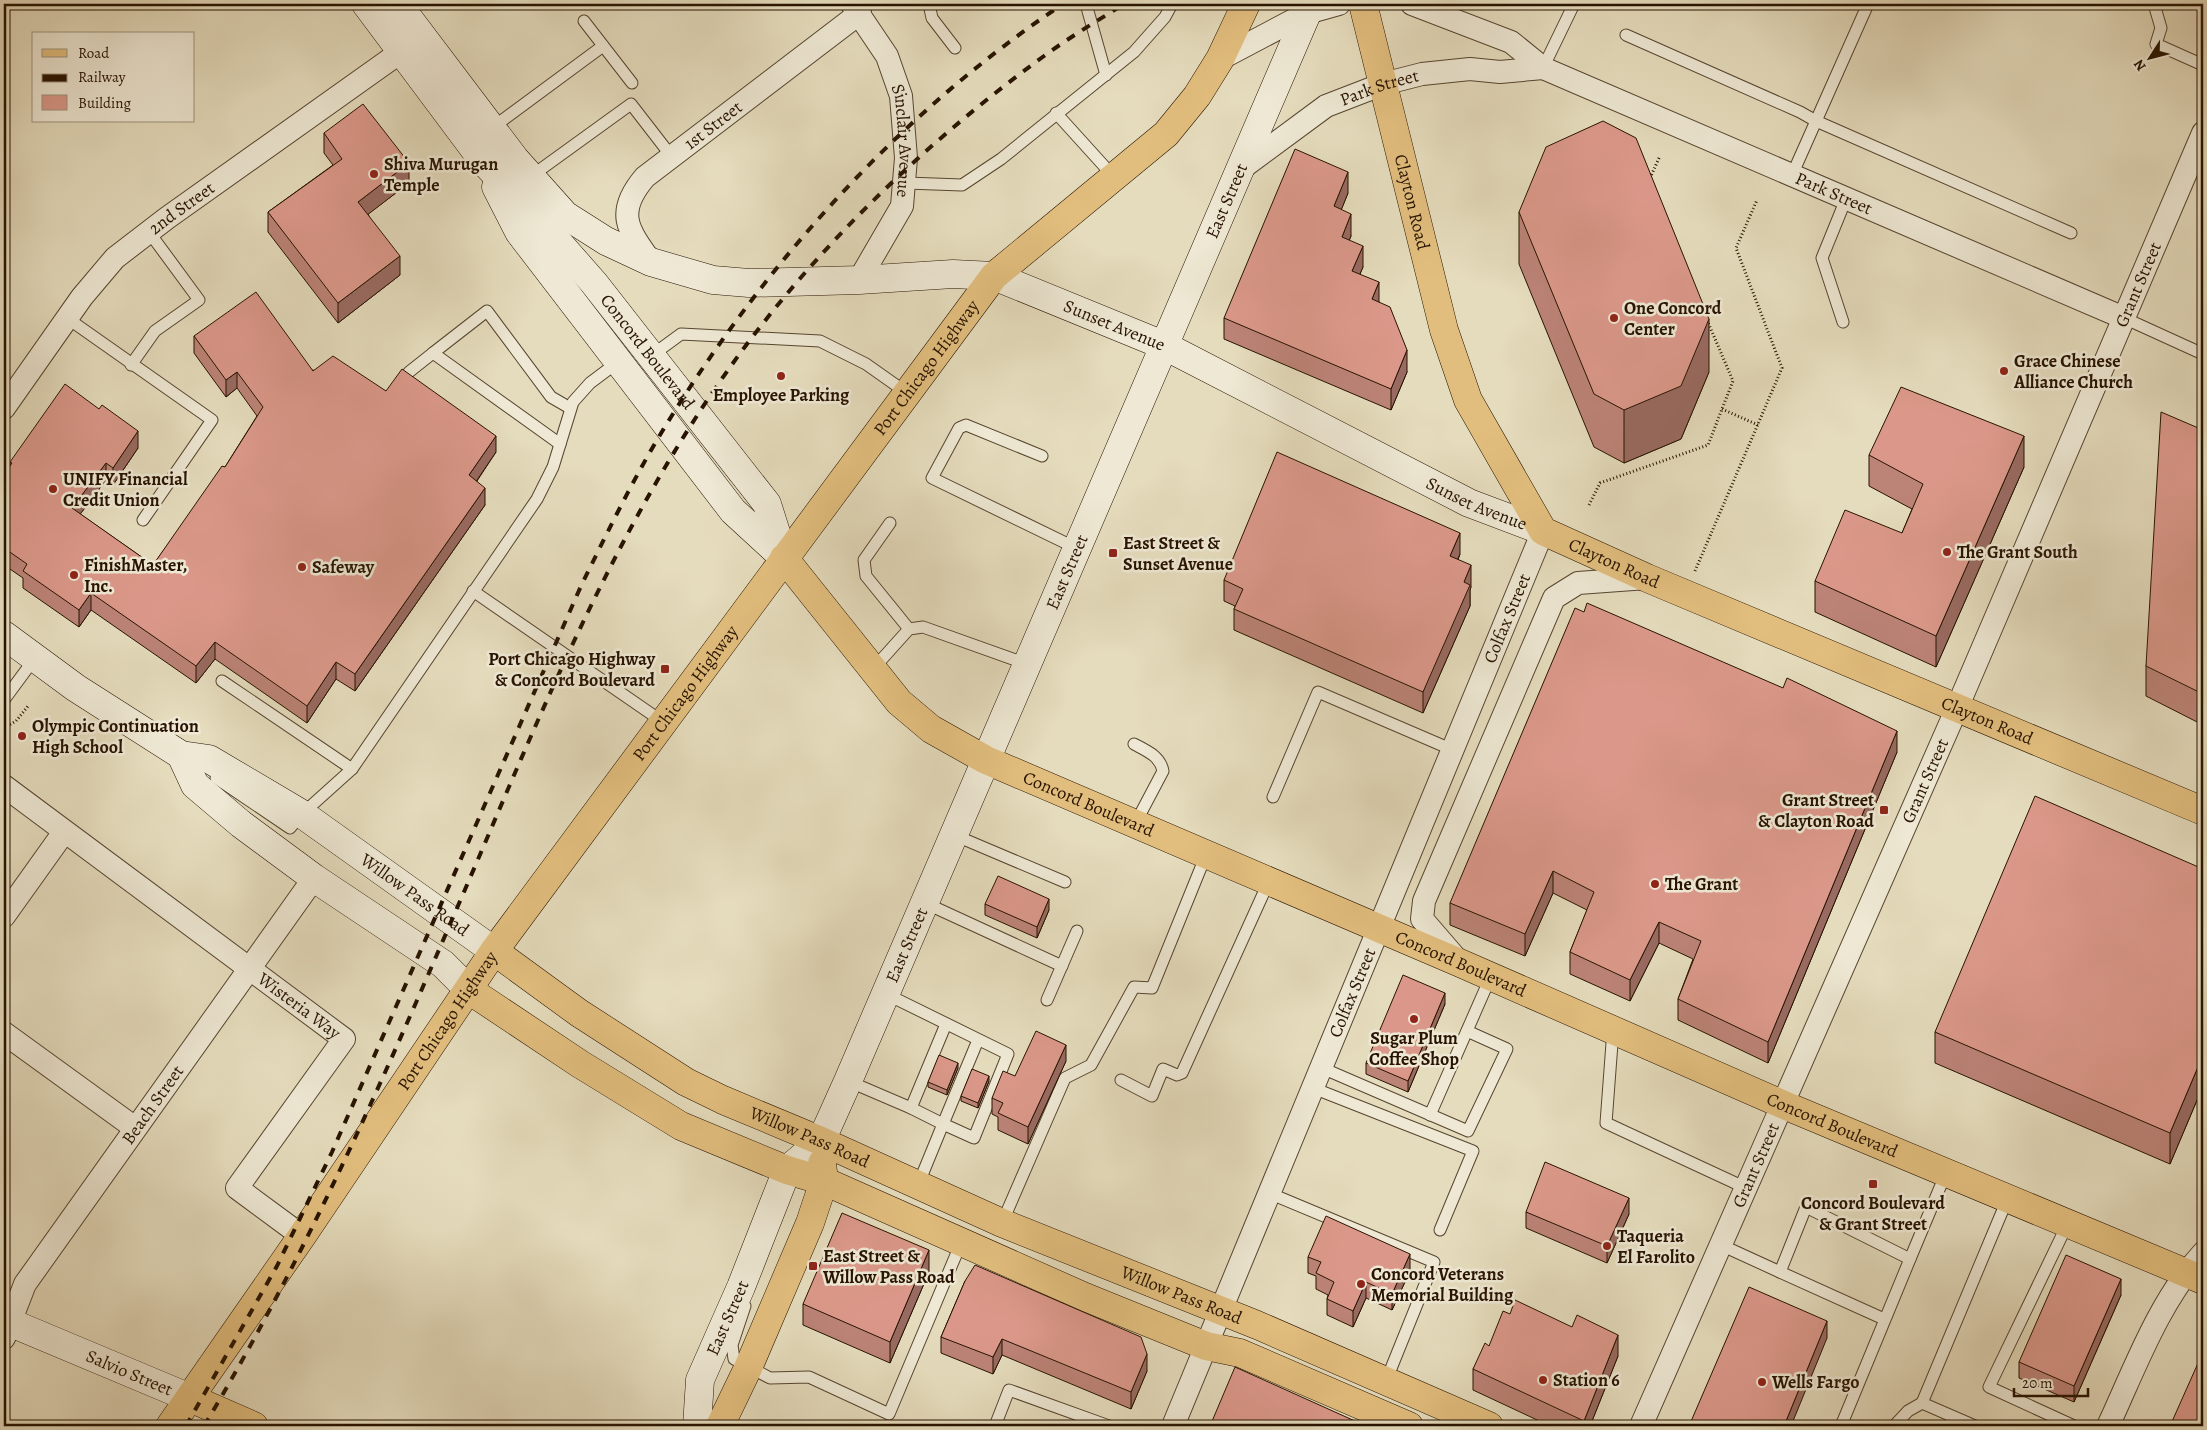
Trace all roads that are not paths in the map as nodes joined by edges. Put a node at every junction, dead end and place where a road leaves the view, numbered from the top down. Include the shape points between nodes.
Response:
1 (366, 4) edge
2 (929, 4) edge
3 (1086, 4) edge
4 (1172, 4) edge
5 (1246, 4) edge
6 (1340, 4) edge
7 (1364, 4) edge
8 (1412, 4) edge
9 (1574, 4) edge
10 (1868, 4) edge
11 (2154, 4) edge
12 (402, 6) edge
13 (1309, 8) edge
14 (856, 9) edge
15 (584, 21) dead end
16 (1626, 35) dead end
17 (603, 46) junction
18 (955, 48) dead end
19 (402, 51) junction
20 (1220, 59) junction
21 (2203, 66) edge
22 (1543, 68) junction
23 (1106, 75) junction
24 (632, 82) dead end
25 (1383, 84) junction
26 (1056, 113) junction
27 (1816, 121) junction
28 (492, 128) junction
29 (2203, 133) edge
30 (672, 157) junction
31 (484, 162) junction
32 (1238, 171) junction
33 (1792, 175) junction
34 (530, 177) junction
35 (1114, 177) junction
36 (906, 183) junction
37 (1846, 198) junction
38 (149, 232) junction
39 (2070, 233) dead end
40 (651, 262) junction
41 (994, 276) junction
42 (859, 280) junction
43 (67, 318) junction
44 (2124, 318) junction
45 (1843, 322) dead end
46 (1163, 345) junction
47 (433, 353) junction
48 (2203, 354) edge
49 (651, 356) junction
50 (618, 362) junction
51 (131, 365) junction
52 (409, 372) edge
53 (907, 393) junction
54 (4, 408) edge
55 (570, 408) junction
56 (560, 444) junction
57 (1042, 456) dead end
58 (143, 520) dead end
59 (890, 523) dead end
60 (1543, 530) junction
61 (1076, 548) junction
62 (784, 558) junction
63 (1647, 578) junction
64 (473, 591) junction
65 (908, 629) junction
66 (4, 635) edge
67 (35, 658) junction
68 (1027, 664) junction
69 (873, 669) junction
70 (222, 681) dead end
71 (4, 700) edge
72 (1957, 708) junction
73 (663, 722) junction
74 (1134, 744) dead end
75 (1453, 750) junction
76 (181, 754) junction
77 (986, 760) junction
78 (352, 769) junction
79 (4, 786) edge
80 (1274, 797) dead end
81 (2203, 811) edge
82 (302, 814) junction
83 (1135, 824) junction
84 (64, 832) junction
85 (953, 835) junction
86 (1206, 855) junction
87 (314, 878) junction
88 (1065, 882) dead end
89 (1269, 882) junction
90 (923, 902) junction
91 (4, 916) edge
92 (1379, 928) junction
93 (1077, 931) dead end
94 (494, 951) junction
95 (1460, 963) junction
96 (1062, 966) junction
97 (249, 968) junction
98 (1491, 976) junction
99 (469, 990) junction
100 (884, 994) junction
101 (1047, 1000) dead end
102 (946, 1024) junction
103 (1612, 1030) junction
104 (1467, 1031) junction
105 (4, 1033) edge
106 (978, 1040) junction
107 (1317, 1078) junction
108 (1120, 1080) dead end
109 (848, 1081) junction
110 (1784, 1105) junction
111 (911, 1108) junction
112 (1430, 1115) junction
113 (943, 1124) junction
114 (135, 1128) junction
115 (821, 1141) junction
116 (787, 1170) junction
117 (1946, 1173) junction
118 (824, 1181) junction
119 (918, 1185) junction
120 (1746, 1188) junction
121 (1269, 1194) junction
122 (2007, 1200) junction
123 (1002, 1223) junction
124 (2068, 1223) junction
125 (1440, 1230) dead end
126 (302, 1236) junction
127 (961, 1243) junction
128 (1721, 1245) junction
129 (1910, 1259) junction
130 (2197, 1269) edge
131 (1780, 1272) junction
132 (741, 1287) junction
133 (1221, 1312) junction
134 (1884, 1319) junction
135 (6, 1327) edge
136 (1206, 1346) junction
137 (748, 1368) junction
138 (1386, 1381) junction
139 (190, 1398) junction
140 (1922, 1403) junction
141 (241, 1424) edge
142 (170, 1426) edge
143 (697, 1426) edge
144 (721, 1426) edge
145 (995, 1426) edge
146 (1108, 1426) edge
147 (1173, 1426) edge
148 (1409, 1426) edge
149 (1489, 1426) edge
150 (1641, 1426) edge
151 (1841, 1426) edge
152 (1894, 1426) edge
153 (1975, 1426) edge
154 (2074, 1426) edge
155 (2108, 1426) edge

1 - 19 street, Concord Boulevard
2 - 18 lane via 932,18
3 - 23 lane
4 - 23 lane via 1165,17 1134,52
5 - 20 main road, Port Chicago Highway
6 - 13 street
7 - 25 main road, Clayton Road
8 - 22 street, Park Street via 1511,42
9 - 22 lane
10 - 27 lane
11 - 21 lane via 2161,28 2156,44
12 - 28 street
13 - 20 street
13 - 32 street, East Street
14 - 30 street, 1st Street
14 - 36 street, Sinclair Avenue via 887,56 901,96
15 - 17 lane
16 - 27 lane
17 - 24 lane
17 - 28 lane
19 - 31 street, Concord Boulevard
19 - 38 street, 2nd Street
20 - 35 main road, Port Chicago Highway via 1197,96 1166,134
22 - 25 street, Park Street via 1500,72 1470,69 1422,74
22 - 33 street, Park Street
23 - 26 lane
25 - 32 street, Park Street via 1326,106
25 - 60 main road, Clayton Road via 1444,330 1468,400
26 - 35 lane
26 - 36 lane via 962,185
27 - 33 lane
27 - 39 lane
28 - 34 street
29 - 44 street, Grant Street
30 - 34 lane via 631,104
30 - 40 street, 1st Street via 646,177 632,193 626,214 632,235
31 - 49 street, Concord Boulevard via 594,284
31 - 50 street, Concord Boulevard via 519,232
32 - 46 street, East Street
33 - 37 street, Park Street
34 - 40 street via 565,215 606,241
35 - 41 main road, Port Chicago Highway
36 - 42 street, Sinclair Avenue via 902,206
37 - 44 street, Park Street
37 - 45 lane via 1822,258
38 - 43 street, 2nd Street via 114,258
38 - 51 lane via 199,300 155,331
40 - 42 street, Sunset Avenue via 713,280 749,283
41 - 42 street, Sunset Avenue via 953,274
41 - 46 street, Sunset Avenue
41 - 53 main road, Port Chicago Highway
43 - 51 lane
43 - 54 street, 2nd Street
44 - 48 lane
44 - 72 street, Grant Street
46 - 60 street, Sunset Avenue via 1469,503
46 - 61 street, East Street
47 - 52 lane
47 - 55 lane via 487,311 551,397
47 - 56 lane
49 - 53 lane via 681,334 820,342 866,364
49 - 62 street, Concord Boulevard via 766,504
50 - 55 lane via 590,383
50 - 62 street, Concord Boulevard via 733,512
51 - 58 lane via 212,420
53 - 62 main road, Port Chicago Highway
55 - 56 lane
56 - 64 lane via 537,499
57 - 61 lane via 966,425 959,428 932,478
59 - 65 lane via 864,560 866,576
60 - 63 main road, Clayton Road
60 - 75 street, Colfax Street
61 - 68 street, East Street
62 - 69 main road, Concord Boulevard
62 - 73 main road, Port Chicago Highway
63 - 72 main road, Clayton Road
63 - 95 street, Colfax Street via 1578,583 1554,598 1424,901 1422,919
64 - 73 lane
64 - 78 lane
65 - 68 lane via 923,628
65 - 69 lane
66 - 67 street, Willow Pass Road
67 - 71 lane
67 - 76 street, Willow Pass Road via 76,688
68 - 77 street, East Street
69 - 77 main road, Concord Boulevard via 900,702 931,728
70 - 78 lane
72 - 81 main road, Clayton Road
72 - 110 street, Grant Street
73 - 94 main road, Port Chicago Highway
74 - 83 lane via 1152,754 1161,763 1163,772
75 - 80 lane via 1318,692
75 - 92 street, Colfax Street
76 - 82 street, Willow Pass Road via 209,759
76 - 87 street, Willow Pass Road via 195,785
77 - 83 main road, Concord Boulevard
77 - 85 street, East Street
78 - 82 lane
79 - 84 street, Wisteria Way
82 - 94 street, Willow Pass Road
83 - 86 main road, Concord Boulevard
84 - 91 street
84 - 97 street, Wisteria Way
85 - 88 lane
85 - 90 street, East Street
86 - 89 main road, Concord Boulevard
86 - 123 lane via 1152,988 1134,987 1091,1065 1065,1078
87 - 97 street, Beach Street
87 - 99 street, Willow Pass Road via 443,964
89 - 92 main road, Concord Boulevard
89 - 108 lane via 1182,1073 1163,1069 1152,1096
90 - 96 lane
90 - 100 street, East Street
92 - 95 main road, Concord Boulevard
92 - 107 street, Colfax Street
93 - 96 lane
94 - 99 main road, Port Chicago Highway
94 - 115 main road, Willow Pass Road via 579,1013 686,1082
95 - 98 main road, Concord Boulevard
96 - 101 lane
97 - 114 street, Beach Street
97 - 126 street, Wisteria Way via 344,1039 237,1188
98 - 103 main road, Concord Boulevard
98 - 104 lane
99 - 116 main road, Willow Pass Road via 681,1126
99 - 126 main road, Port Chicago Highway
100 - 102 lane
100 - 109 street, East Street
102 - 106 lane
102 - 111 lane
103 - 110 main road, Concord Boulevard
103 - 120 lane via 1606,1123
104 - 112 lane
104 - 112 lane via 1507,1049 1468,1131
105 - 114 street
106 - 113 lane
106 - 113 lane via 1008,1054 978,1130 974,1138
107 - 112 lane
107 - 121 street, Colfax Street
107 - 125 lane via 1473,1151
109 - 111 lane
109 - 115 street, East Street
110 - 117 main road, Concord Boulevard
110 - 120 street, Grant Street
111 - 113 lane
113 - 119 lane
114 - 135 street, Beach Street via 25,1284
115 - 116 street, East Street
115 - 118 main road, East Street
115 - 119 main road, Willow Pass Road
116 - 118 main road, Willow Pass Road
116 - 132 street, East Street
117 - 122 main road, Concord Boulevard
117 - 129 lane
118 - 127 main road, Willow Pass Road
118 - 137 main road, East Street via 810,1223
119 - 123 main road, Willow Pass Road
120 - 128 street, Grant Street
121 - 133 street, Colfax Street
121 - 138 lane via 1434,1262
122 - 124 main road, Concord Boulevard
122 - 140 lane
123 - 133 main road, Willow Pass Road
124 - 130 main road, Concord Boulevard
124 - 154 lane via 1990,1387
126 - 139 main road, Port Chicago Highway
127 - 136 main road, Willow Pass Road
127 - 137 lane via 889,1414 809,1377 770,1378
128 - 131 lane
128 - 150 street, Grant Street
129 - 131 lane via 1806,1207
129 - 134 lane
130 - 155 street via 2164,1307
131 - 134 lane
132 - 137 lane via 746,1308 732,1344 734,1359
132 - 143 street, East Street via 700,1380
133 - 136 street, Colfax Street
133 - 138 main road, Willow Pass Road
134 - 151 lane
135 - 139 street, Salvio Street
136 - 147 street, Colfax Street
136 - 148 main road, Willow Pass Road via 1240,1353
137 - 144 main road, East Street
138 - 149 main road, Willow Pass Road
139 - 141 main road, Salvio Street
139 - 142 main road, Port Chicago Highway
140 - 152 lane via 1908,1411
140 - 153 lane
145 - 146 lane via 1009,1390

